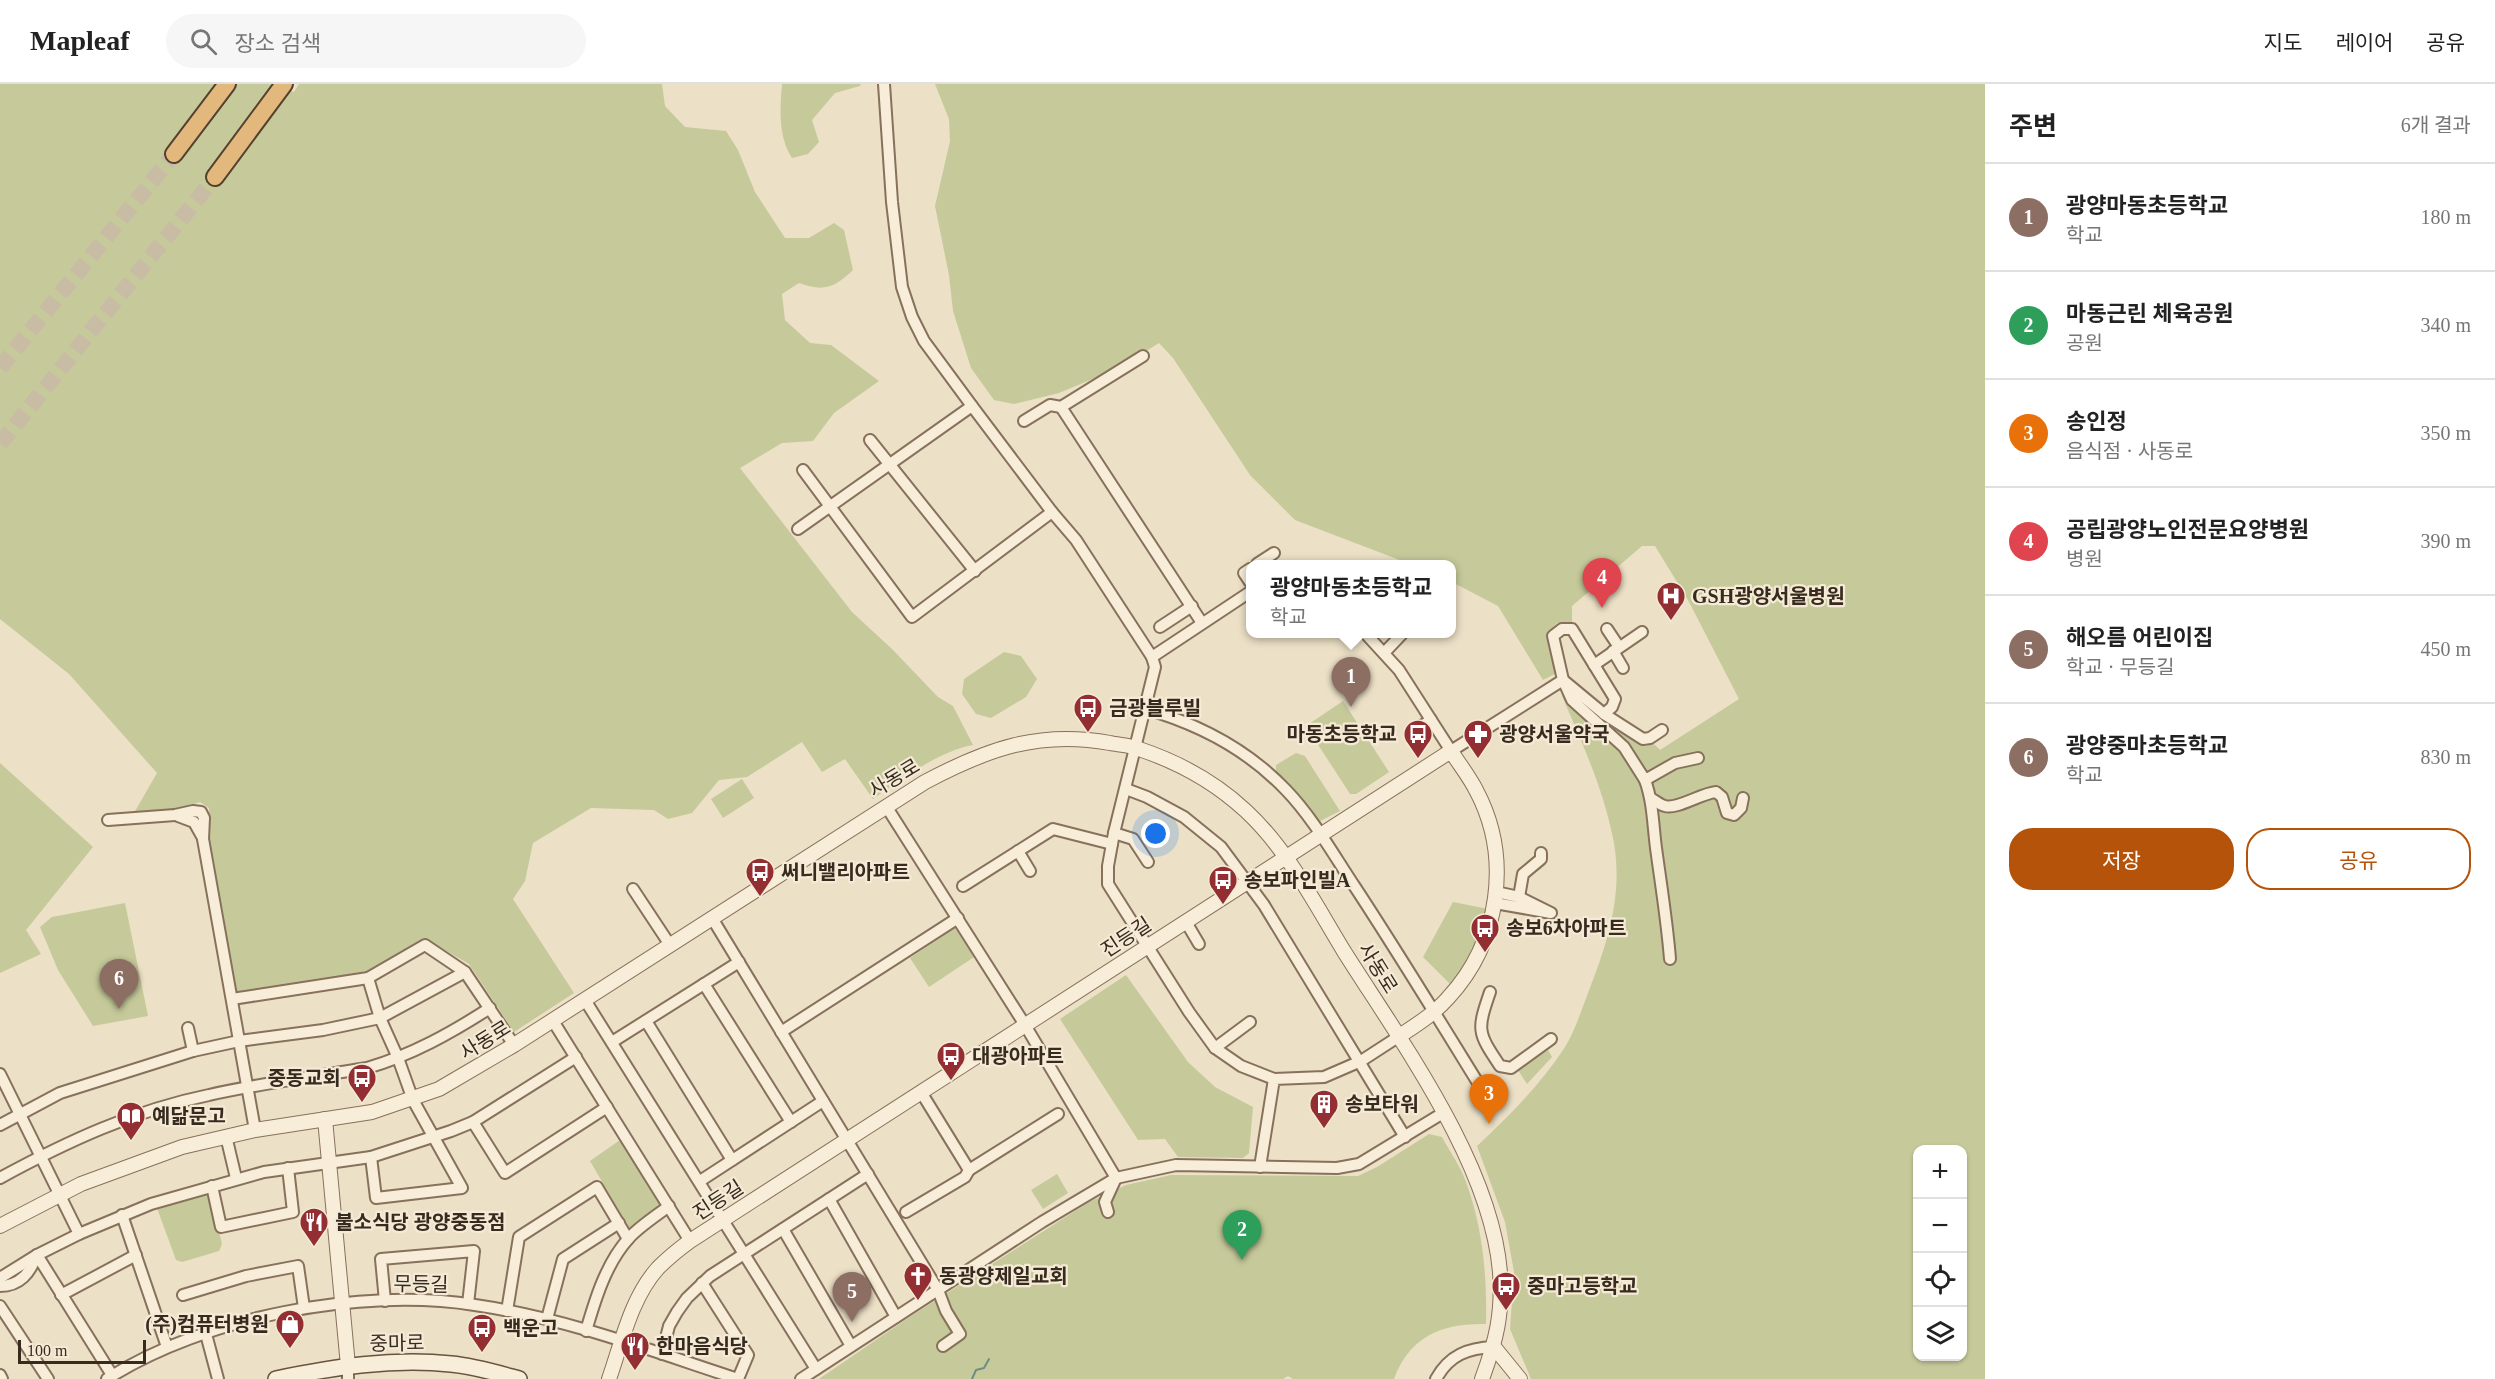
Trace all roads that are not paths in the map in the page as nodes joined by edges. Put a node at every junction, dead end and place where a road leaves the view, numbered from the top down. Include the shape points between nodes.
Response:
1 (226, 84) edge
2 (284, 84) edge
3 (884, 84) edge
4 (174, 154) tunnel mouth
5 (214, 177) tunnel mouth
6 (1143, 356) dead end
7 (972, 406) junction
8 (1061, 407) junction
9 (1024, 421) dead end
10 (870, 440) dead end
11 (889, 464) junction
12 (803, 470) dead end
13 (830, 507) junction
14 (1052, 512) junction
15 (798, 529) dead end
16 (1274, 553) dead end
17 (1263, 560) edge
18 (975, 572) junction
19 (1246, 595) edge
20 (1192, 606) junction
21 (1202, 623) junction
22 (1160, 627) dead end
23 (1607, 629) dead end
24 (1642, 632) dead end
25 (1370, 638) edge
26 (1398, 638) edge
27 (1616, 649) junction
28 (1384, 653) junction
29 (1152, 657) junction
30 (1594, 664) junction
31 (1623, 668) dead end
32 (1563, 680) junction
33 (1146, 709) junction
34 (1604, 714) junction
35 (1431, 720) junction
36 (1662, 730) dead end
37 (1414, 731) dead end
38 (1137, 748) junction
39 (1451, 751) junction
40 (1698, 758) dead end
41 (1645, 780) junction
42 (1126, 789) junction
43 (1743, 798) dead end
44 (1652, 799) junction
45 (886, 806) junction
46 (108, 820) dead end
47 (1114, 833) junction
48 (1321, 835) junction
49 (1112, 844) junction
50 (1018, 852) junction
51 (1541, 853) dead end
52 (1286, 858) junction
53 (1148, 862) dead end
54 (1030, 871) dead end
55 (1248, 882) junction
56 (963, 886) dead end
57 (633, 889) dead end
58 (1519, 897) junction
59 (1496, 898) junction
60 (712, 918) junction
61 (958, 918) junction
62 (1185, 922) junction
63 (1199, 944) dead end
64 (670, 945) junction
65 (1147, 947) junction
66 (1670, 958) dead end
67 (739, 962) junction
68 (465, 972) junction
69 (368, 978) junction
70 (704, 984) junction
71 (1490, 992) dead end
72 (232, 999) junction
73 (585, 1000) junction
74 (490, 1008) junction
75 (1434, 1012) junction
76 (380, 1018) junction
77 (553, 1020) junction
78 (646, 1021) junction
79 (1250, 1022) dead end
80 (1025, 1025) junction
81 (188, 1028) dead end
82 (781, 1032) junction
83 (1398, 1037) junction
84 (1551, 1039) dead end
85 (239, 1041) junction
86 (612, 1042) junction
87 (514, 1045) junction
88 (1215, 1048) junction
89 (193, 1051) junction
90 (576, 1057) junction
91 (398, 1058) junction
92 (1361, 1061) junction
93 (0, 1074) edge
94 (1274, 1079) junction
95 (247, 1087) junction
96 (1483, 1091) dead end
97 (921, 1092) junction
98 (412, 1100) junction
99 (823, 1101) junction
100 (607, 1107) junction
101 (20, 1113) junction
102 (1443, 1113) junction
103 (1058, 1114) dead end
104 (325, 1119) junction
105 (473, 1122) junction
106 (791, 1122) junction
107 (0, 1125) edge
108 (255, 1130) junction
109 (226, 1136) junction
110 (434, 1137) junction
111 (1405, 1137) junction
112 (847, 1140) junction
113 (41, 1155) junction
114 (371, 1157) junction
115 (732, 1160) junction
116 (329, 1162) junction
117 (1260, 1167) junction
118 (288, 1168) junction
119 (969, 1170) junction
120 (868, 1174) junction
121 (0, 1178) edge
122 (236, 1178) junction
123 (1116, 1179) junction
124 (700, 1181) junction
125 (212, 1186) junction
126 (59, 1195) junction
127 (829, 1199) junction
128 (669, 1206) junction
129 (906, 1212) dead end
130 (1108, 1212) dead end
131 (122, 1215) junction
132 (724, 1220) junction
133 (619, 1223) junction
134 (0, 1226) edge
135 (783, 1228) junction
136 (79, 1234) junction
137 (628, 1239) junction
138 (690, 1241) junction
139 (745, 1254) junction
140 (37, 1255) junction
141 (136, 1255) junction
142 (0, 1278) edge
143 (702, 1283) junction
144 (0, 1286) edge
145 (938, 1290) junction
146 (62, 1294) junction
147 (183, 1295) dead end
148 (385, 1301) junction
149 (341, 1303) junction
150 (468, 1304) junction
151 (0, 1306) edge
152 (304, 1308) junction
153 (507, 1311) junction
154 (896, 1317) junction
155 (547, 1319) junction
156 (586, 1331) junction
157 (206, 1334) junction
158 (622, 1342) junction
159 (851, 1346) junction
160 (943, 1346) dead end
161 (167, 1347) junction
162 (1494, 1347) junction
163 (662, 1354) junction
164 (816, 1369) junction
165 (348, 1372) edge
166 (471, 1373) edge
167 (109, 1377) edge
168 (48, 1379) edge
169 (218, 1379) edge
170 (276, 1379) edge
171 (519, 1379) edge
172 (609, 1379) edge
173 (738, 1379) edge
174 (801, 1379) edge
175 (1436, 1379) edge
176 (1482, 1379) edge
177 (1520, 1379) edge

1 - 4 highway
2 - 5 highway
3 - 7 street via 902,287 924,341
6 - 8 street
7 - 11 street
7 - 14 street
8 - 9 street via 1050,405
8 - 20 street
10 - 11 street
11 - 13 street
11 - 18 street
12 - 13 street
13 - 15 street
13 - 18 street via 912,617
14 - 18 street
14 - 29 street via 1076,540
16 - 17 street
19 - 21 street
20 - 21 street
20 - 22 street
21 - 29 street
23 - 27 street
24 - 27 street
25 - 28 street
26 - 28 street
27 - 30 street
27 - 31 street
28 - 35 street
29 - 33 street via 1155,667
30 - 32 street via 1572,629 1562,629 1553,636
30 - 34 street via 1615,699
32 - 34 street
32 - 39 street, 진등길
32 - 41 street via 1572,700 1624,747
33 - 38 street
33 - 48 street via 1168,715 1232,746 1287,790
34 - 36 street via 1643,739
35 - 37 street
35 - 39 street
38 - 42 street
38 - 45 street, 사동로 via 1081,738 1011,745 950,768
38 - 52 street, 사동로 via 1214,785 1254,819
39 - 48 street, 진등길
39 - 59 street via 1476,791 1486,816 1497,864
40 - 41 street via 1675,763
41 - 44 street
42 - 47 street
42 - 55 street via 1184,817 1221,847
43 - 44 street via 1734,815 1727,813 1716,792 1676,806 1666,807
44 - 66 street
45 - 60 street, 사동로
45 - 61 street
46 - 72 street via 201,812
47 - 49 street
47 - 53 street via 1133,838
48 - 52 street, 진등길
48 - 75 street
49 - 50 street via 1053,829
49 - 65 street via 1108,884
50 - 54 street
50 - 56 street
51 - 58 street via 1540,859 1523,874
52 - 55 street, 진등길
52 - 83 street, 사동로
55 - 62 street, 진등길
55 - 92 street
57 - 64 street
58 - 59 street
58 - 59 street via 1551,913
59 - 75 street via 1484,944 1473,965
60 - 64 street, 사동로
60 - 67 street
61 - 80 street
61 - 82 street
62 - 63 street
62 - 65 street, 진등길
64 - 73 street, 사동로
65 - 80 street, 진등길
65 - 88 street
67 - 70 street
67 - 82 street
68 - 69 street via 425,945
68 - 74 street
68 - 76 street
69 - 72 street
69 - 76 street
70 - 78 street
70 - 106 street
71 - 84 street via 1480,1023 1482,1040 1500,1066 1511,1068
72 - 85 street
73 - 77 street, 사동로
73 - 86 street
74 - 87 street
74 - 91 street
75 - 83 street
75 - 96 street
76 - 85 street
76 - 91 street
77 - 87 street, 사동로
77 - 90 street
78 - 86 street
78 - 115 street
79 - 88 street
80 - 97 street, 진등길
80 - 123 street
81 - 89 street
82 - 99 street
83 - 92 street
83 - 102 street, 사동로
85 - 89 street
85 - 95 street
86 - 124 street
87 - 98 street, 사동로 via 470,1073
88 - 94 street via 1241,1066
89 - 101 street via 60,1093
90 - 100 street
90 - 105 street
91 - 95 street via 367,1068
91 - 98 street
92 - 94 street via 1324,1077
92 - 111 street
93 - 101 street
94 - 117 street
95 - 108 street
95 - 113 street via 119,1122
97 - 112 street, 진등길
97 - 119 street
98 - 104 street, 사동로 via 372,1112
98 - 110 street
99 - 106 street
99 - 112 street
100 - 105 street via 505,1173
100 - 128 street
101 - 107 street
101 - 113 street
102 - 111 street
102 - 162 street, 사동로 via 1480,1188 1493,1236 1500,1272
103 - 119 street
104 - 108 street, 사동로
104 - 116 street
105 - 110 street
106 - 115 street
108 - 109 street, 사동로
109 - 122 street
109 - 126 street, 사동로 via 135,1163
110 - 114 street
110 - 114 street via 462,1188 376,1198
111 - 117 street via 1359,1164 1337,1168
112 - 120 street
112 - 132 street, 진등길
113 - 121 street
113 - 126 street
114 - 116 street
115 - 124 street
116 - 118 street
116 - 149 street
117 - 123 street via 1176,1165
118 - 122 street
118 - 125 street via 293,1212 221,1227
119 - 129 street via 965,1177
120 - 127 street
120 - 145 street
122 - 125 street
123 - 130 street via 1105,1202
123 - 145 street
124 - 132 street
125 - 131 street
126 - 134 street, 사동로
126 - 136 street
127 - 135 street
127 - 154 street
128 - 137 street
128 - 138 street
131 - 136 street
131 - 141 street
132 - 138 street, 진등길
132 - 139 street
133 - 137 street
133 - 153 street via 597,1187 519,1237
133 - 155 street via 563,1259
135 - 139 street
135 - 159 street
136 - 140 street
137 - 156 street via 611,1264
138 - 158 street, 진등길 via 657,1269 644,1288 633,1307
139 - 143 street
139 - 164 street
140 - 142 street
140 - 144 street via 30,1273 9,1286
140 - 146 street
141 - 146 street
141 - 161 street
143 - 163 street via 669,1326
143 - 173 street via 748,1355
145 - 154 street
145 - 160 street via 960,1334
146 - 167 street
147 - 152 street via 246,1276 298,1266
148 - 149 street, 무등길
148 - 150 street, 무등길
148 - 150 street via 381,1259 474,1251
149 - 152 street, 무등길
149 - 165 street
150 - 153 street, 무등길
151 - 168 street
152 - 157 street, 무등길
153 - 155 street, 무등길
154 - 159 street
155 - 156 street, 무등길
156 - 158 street, 무등길
157 - 161 street, 무등길
157 - 169 street
158 - 163 street, 무등길
158 - 172 street, 진등길
159 - 164 street
161 - 167 street, 무등길
162 - 175 street via 1474,1348 1453,1356
162 - 176 street, 사동로
162 - 177 street
163 - 173 street, 무등길
164 - 174 street
165 - 166 main road, 중마로 via 395,1363 450,1364
165 - 170 main road, 중마로
166 - 171 main road, 중마로

